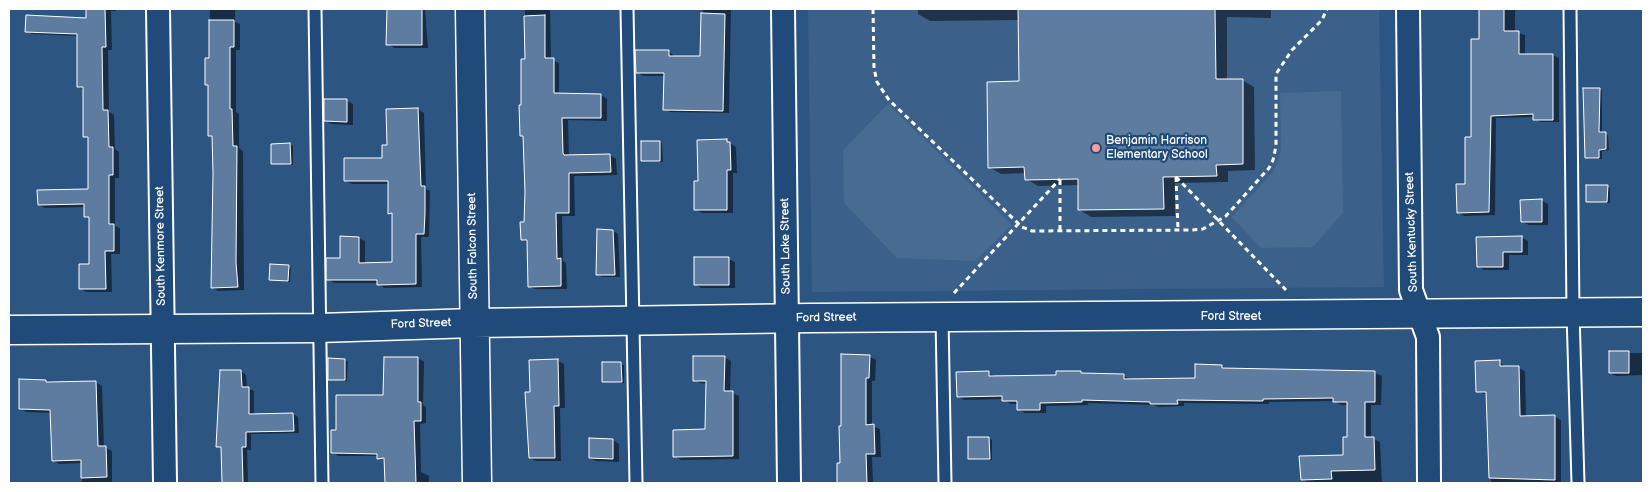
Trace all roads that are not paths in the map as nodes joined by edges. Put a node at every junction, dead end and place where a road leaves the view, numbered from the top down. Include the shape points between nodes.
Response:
1 (158, 9) edge
2 (315, 9) edge
3 (470, 9) edge
4 (627, 9) edge
5 (783, 9) edge
6 (1408, 9) edge
7 (1570, 9) edge
8 (947, 305) junction
9 (1643, 312) edge
10 (1573, 313) junction
11 (1420, 315) junction
12 (787, 319) junction
13 (632, 320) junction
14 (474, 323) junction
15 (319, 328) junction
16 (163, 329) junction
17 (9, 330) edge
18 (164, 483) edge
19 (322, 483) edge
20 (476, 483) edge
21 (636, 483) edge
22 (789, 483) edge
23 (945, 483) edge
24 (1429, 483) edge
25 (1578, 483) edge

1 - 16 street, South Kenmore Street
2 - 15 lane
3 - 14 street, South Falcon Street
4 - 13 lane
5 - 12 street, South Lake Street
6 - 11 street, South Kentucky Street via 1411,290
7 - 10 lane
8 - 11 street, Ford Street
8 - 12 street, Ford Street
8 - 23 lane
9 - 10 street, Ford Street
10 - 11 street, Ford Street
10 - 25 lane
11 - 24 street, South Kentucky Street via 1428,337
12 - 13 street, Ford Street
12 - 22 street, South Lake Street
13 - 14 street, Ford Street
13 - 21 lane
14 - 15 street, Ford Street
14 - 20 street, South Falcon Street
15 - 16 street, Ford Street
15 - 19 lane
16 - 17 street, Ford Street
16 - 18 street, South Kenmore Street

